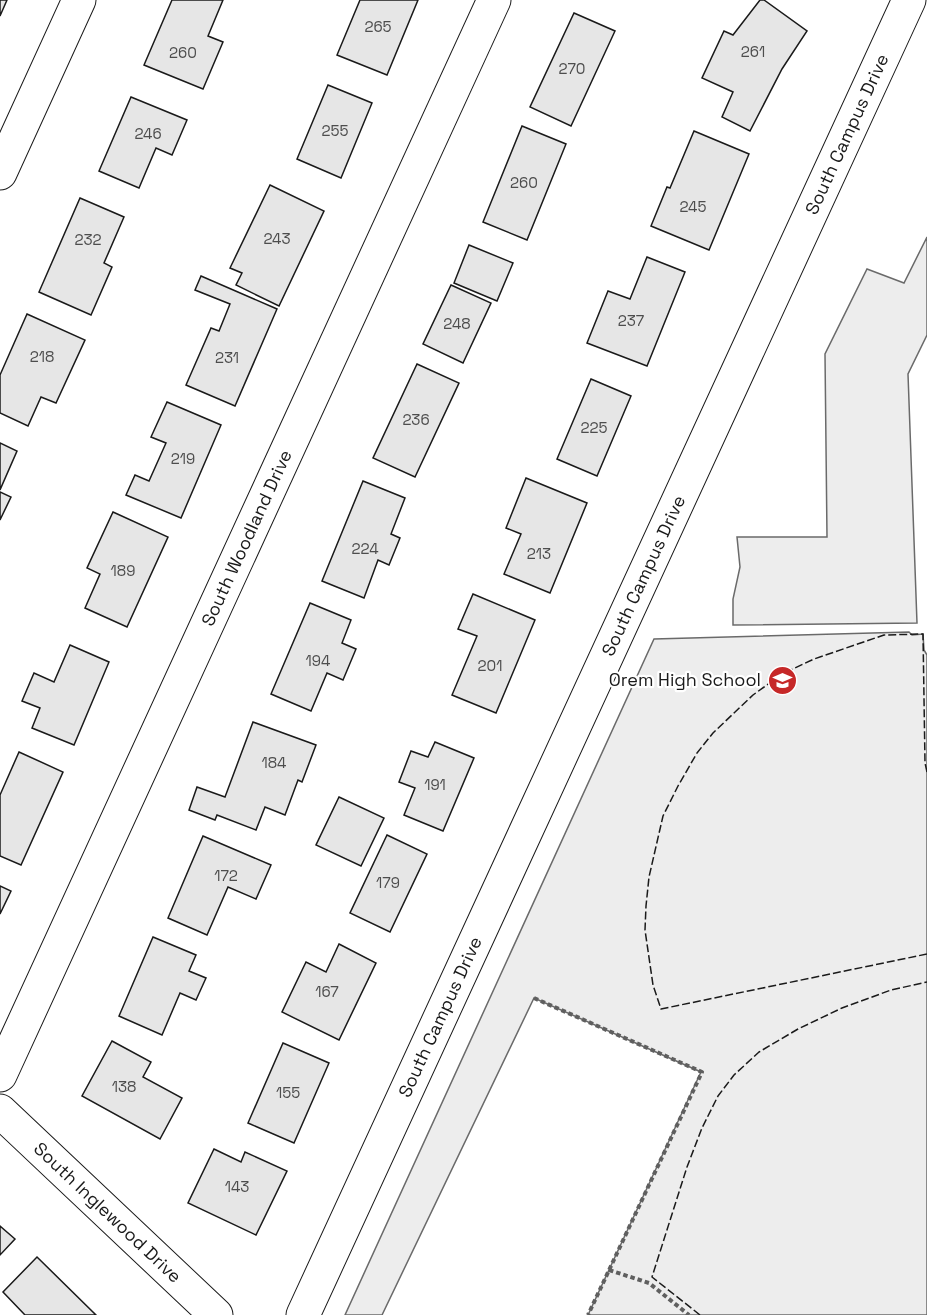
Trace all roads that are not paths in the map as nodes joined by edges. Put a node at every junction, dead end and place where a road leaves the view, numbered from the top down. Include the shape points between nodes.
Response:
1 (79, 0) edge
2 (495, 0) edge
3 (909, 0) edge
4 (0, 173) edge
5 (0, 1076) edge
6 (0, 1111) edge
7 (216, 1315) edge
8 (303, 1315) edge

1 - 4 street
2 - 5 street, South Woodland Drive
3 - 8 street, South Campus Drive
6 - 7 street, South Inglewood Drive

